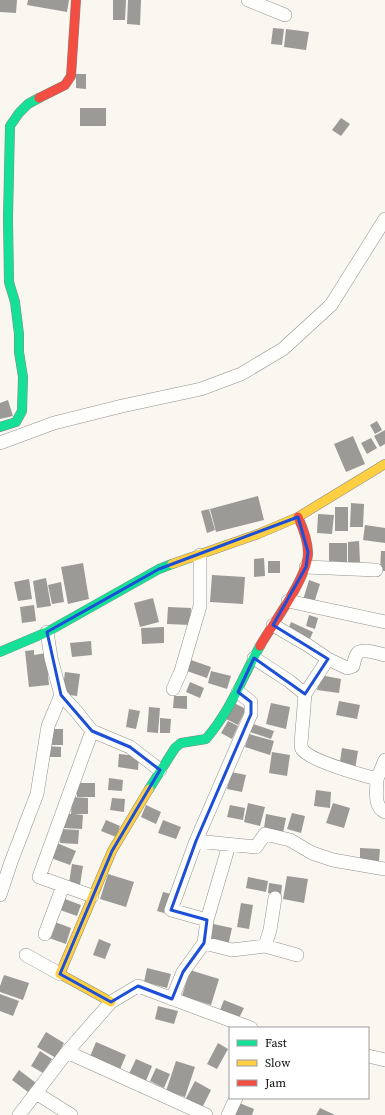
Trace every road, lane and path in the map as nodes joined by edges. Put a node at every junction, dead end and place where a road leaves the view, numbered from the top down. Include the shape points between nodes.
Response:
1 (76, 0) edge
2 (248, 0) edge
3 (285, 15) dead end
4 (5, 126) edge
5 (385, 219) edge
6 (0, 427) edge
7 (0, 443) edge
8 (385, 464) edge
9 (298, 517) junction
10 (200, 555) junction
11 (306, 567) junction
12 (376, 570) dead end
13 (288, 601) junction
14 (385, 622) edge
15 (274, 626) junction
16 (47, 632) junction
17 (0, 652) edge
18 (385, 655) edge
19 (254, 658) junction
20 (328, 659) junction
21 (173, 689) dead end
22 (238, 692) junction
23 (305, 694) junction
24 (61, 695) junction
25 (92, 731) junction
26 (385, 760) edge
27 (160, 770) junction
28 (377, 779) junction
29 (385, 812) edge
30 (196, 841) junction
31 (228, 845) junction
32 (385, 869) edge
33 (63, 886) junction
34 (0, 895) edge
35 (92, 896) junction
36 (275, 898) dead end
37 (207, 920) junction
38 (45, 934) dead end
39 (204, 943) junction
40 (265, 946) junction
41 (26, 955) dead end
42 (297, 955) dead end
43 (60, 974) junction
44 (172, 999) junction
45 (111, 1002) junction
46 (248, 1027) edge
47 (68, 1052) junction
48 (369, 1056) edge
49 (385, 1060) edge
50 (36, 1093) junction
51 (236, 1099) edge
52 (19, 1115) edge
53 (71, 1115) edge
54 (206, 1115) edge
55 (228, 1115) edge

1 - 4 street via 72,76 64,85 28,104
2 - 3 street
4 - 6 street via 9,282 15,302 19,352 24,376 22,411 16,422
5 - 7 street via 332,305 283,349 241,374 201,389 54,423
8 - 9 street
9 - 10 street
9 - 11 street via 308,552
10 - 16 street via 159,569
10 - 21 street via 200,606 181,672
11 - 12 street
11 - 13 street
13 - 14 street
13 - 15 street
15 - 19 street
15 - 20 street
16 - 17 street
16 - 24 street
18 - 20 street via 360,651 353,666 346,668
19 - 22 street
19 - 23 street
20 - 23 street
22 - 27 street via 223,720 206,739 181,743
22 - 30 street via 251,702 251,714
23 - 28 street via 302,748 308,754 349,772
24 - 25 street
24 - 34 street via 48,726 37,794
25 - 27 street via 130,747
25 - 33 street via 39,877
26 - 28 street
27 - 35 street via 112,851
28 - 29 street via 377,802
30 - 31 street
30 - 37 street via 172,910
31 - 32 street via 256,847 265,834 290,840 312,853 333,860
31 - 37 street
33 - 35 street
33 - 38 street
35 - 43 street
36 - 40 street
37 - 39 street
39 - 40 street via 232,950
39 - 44 street via 183,972
40 - 42 street
41 - 43 street
43 - 45 street
44 - 45 street via 138,986
44 - 46 street
45 - 47 street
47 - 50 street
47 - 54 street
48 - 49 street
50 - 52 street
50 - 53 street
51 - 55 street

